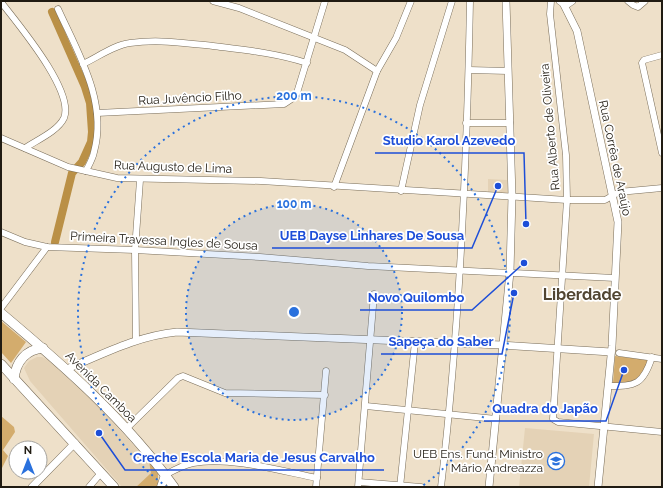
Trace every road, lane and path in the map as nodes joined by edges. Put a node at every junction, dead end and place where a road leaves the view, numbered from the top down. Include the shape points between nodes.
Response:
1 (213, 1) edge
2 (325, 1) edge
3 (411, 1) edge
4 (452, 1) edge
5 (470, 1) edge
6 (506, 1) edge
7 (551, 1) edge
8 (555, 1) edge
9 (572, 1) edge
10 (628, 1) edge
11 (645, 1) edge
12 (1, 2) edge
13 (562, 3) edge
14 (58, 9) dead end
15 (314, 39) junction
16 (662, 55) edge
17 (307, 63) junction
18 (83, 64) junction
19 (469, 70) junction
20 (377, 72) junction
21 (508, 72) junction
22 (96, 113) junction
23 (466, 123) junction
24 (510, 123) junction
25 (1, 138) edge
26 (25, 148) junction
27 (662, 153) edge
28 (86, 172) junction
29 (140, 180) junction
30 (334, 187) junction
31 (662, 188) edge
32 (401, 191) junction
33 (463, 195) junction
34 (612, 195) junction
35 (512, 196) junction
36 (567, 200) junction
37 (1, 232) edge
38 (47, 247) junction
39 (135, 250) junction
40 (460, 270) junction
41 (510, 272) junction
42 (562, 274) junction
43 (615, 278) junction
44 (374, 294) dead end
45 (1, 308) edge
46 (1, 313) edge
47 (136, 340) junction
48 (371, 341) junction
49 (415, 342) junction
50 (456, 344) junction
51 (502, 345) junction
52 (43, 348) junction
53 (556, 348) junction
54 (611, 352) junction
55 (619, 353) dead end
56 (652, 357) junction
57 (662, 359) edge
58 (1, 364) edge
59 (66, 369) junction
60 (326, 371) dead end
61 (14, 379) junction
62 (608, 386) junction
63 (325, 395) junction
64 (366, 406) junction
65 (409, 410) junction
66 (450, 414) junction
67 (496, 419) junction
68 (604, 426) junction
69 (126, 429) junction
70 (662, 432) edge
71 (74, 443) junction
72 (101, 473) junction
73 (165, 475) junction
74 (317, 478) junction
75 (358, 484) edge
76 (111, 485) edge
77 (401, 486) edge
78 (32, 487) edge
79 (89, 487) edge
80 (161, 487) edge
81 (174, 487) edge
82 (316, 487) edge
83 (421, 487) edge
84 (441, 487) edge
85 (489, 487) edge
86 (598, 487) edge

1 - 15 street via 239,8
2 - 15 street
3 - 20 street via 396,38
4 - 32 street via 420,104
5 - 19 street
6 - 21 street
7 - 36 street, Rua Alberto de Oliveira via 550,14 566,155
8 - 13 street
9 - 13 street via 568,4
10 - 11 street via 633,6 640,7
12 - 26 street via 51,70 64,105 65,112 60,122
13 - 34 street, Rua Corrêa de Araújo via 577,31
14 - 18 street
15 - 17 street
15 - 20 street via 350,52
16 - 27 street via 644,60 642,66
17 - 18 street via 285,56 247,50 161,41 122,45
17 - 22 street, Rua Juvêncio Filho via 296,96 284,104
18 - 22 street via 95,96
19 - 21 street
19 - 23 street
20 - 30 street
21 - 24 street
22 - 28 street via 94,152
23 - 24 street
23 - 33 street
24 - 35 street
25 - 26 street, Rua Augusto de Lima
26 - 28 street, Rua Augusto de Lima
28 - 29 street, Rua Augusto de Lima
29 - 30 street, Rua Augusto de Lima via 261,182
29 - 39 street
30 - 32 street, Rua Augusto de Lima
31 - 34 street, Rua Augusto de Lima via 619,192
32 - 33 street, Rua Augusto de Lima
33 - 35 street, Rua Augusto de Lima
33 - 40 street
34 - 36 street, Rua Augusto de Lima via 605,200
34 - 43 street, Rua Corrêa de Araújo via 618,222
35 - 36 street, Rua Augusto de Lima
35 - 41 street
36 - 42 street, Rua Alberto de Oliveira
37 - 38 street, Primeira Travessa Ingles de Sousa via 18,240
38 - 39 street, Primeira Travessa Ingles de Sousa
38 - 45 street
39 - 40 street, Primeira Travessa Ingles de Sousa
39 - 47 street
40 - 41 street, Primeira Travessa Ingles de Sousa
40 - 50 street
41 - 42 street, Primeira Travessa Ingles de Sousa
41 - 51 street
42 - 43 street, Primeira Travessa Ingles de Sousa
42 - 53 street, Rua Alberto de Oliveira
43 - 54 street, Rua Corrêa de Araújo
44 - 48 street
46 - 52 main road, Avenida Camboa
47 - 48 street via 156,334 177,332
47 - 59 street
48 - 49 street
48 - 64 street
49 - 50 street
49 - 65 street
50 - 51 street
50 - 66 street
51 - 53 street
51 - 67 street
52 - 59 main road, Avenida Camboa
52 - 61 main road via 32,350 22,358 16,368
53 - 54 street
53 - 68 street, Rua Alberto de Oliveira via 553,419 558,422
54 - 62 street, Rua Corrêa de Araújo
55 - 56 street
56 - 57 street
56 - 62 street via 645,376 637,383 628,386
58 - 61 main road
59 - 69 main road, Avenida Camboa
60 - 63 street
61 - 71 main road
62 - 68 street, Rua Corrêa de Araújo
63 - 69 street via 225,392 183,376
63 - 74 street
64 - 65 street
64 - 75 street
65 - 66 street
65 - 77 street
66 - 67 street
66 - 84 street
67 - 85 street
68 - 70 street
68 - 86 street, Rua Corrêa de Araújo
69 - 73 main road, Avenida Camboa
71 - 72 main road
71 - 78 street
72 - 76 main road
72 - 79 street
73 - 74 street via 191,463 214,461
73 - 80 main road
73 - 81 main road, Avenida Camboa
74 - 82 street
75 - 77 street
77 - 83 street

